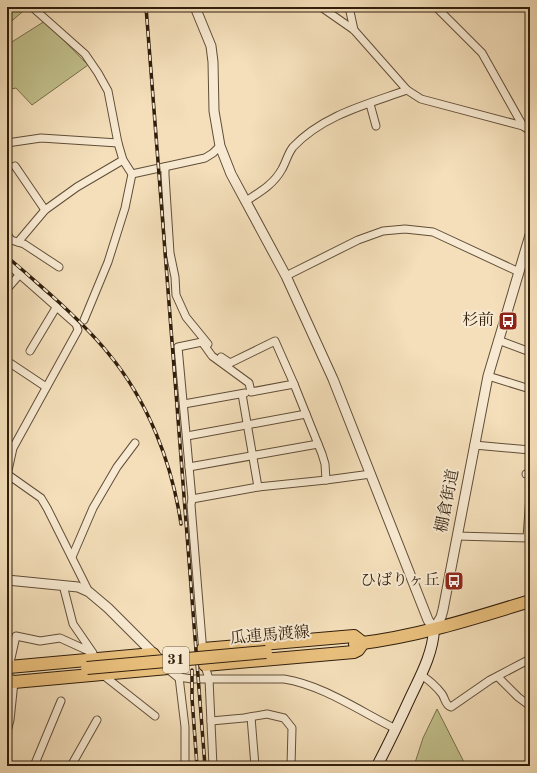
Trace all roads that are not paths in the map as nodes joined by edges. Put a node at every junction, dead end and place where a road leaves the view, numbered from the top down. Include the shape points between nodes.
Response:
1 (32, 7) edge
2 (195, 7) edge
3 (321, 7) edge
4 (349, 7) edge
5 (436, 7) edge
6 (354, 30) junction
7 (408, 90) junction
8 (370, 104) junction
9 (376, 126) dead end
10 (522, 126) junction
11 (530, 131) edge
12 (7, 143) edge
13 (118, 143) junction
14 (220, 146) junction
15 (123, 160) junction
16 (15, 166) dead end
17 (166, 167) junction
18 (132, 174) junction
19 (246, 201) junction
20 (45, 210) junction
21 (7, 234) edge
22 (530, 235) edge
23 (18, 242) junction
24 (9, 265) dead end
25 (59, 268) dead end
26 (519, 272) junction
27 (20, 274) junction
28 (286, 276) junction
29 (7, 289) edge
30 (56, 306) junction
31 (84, 320) dead end
32 (498, 340) junction
33 (30, 351) dead end
34 (530, 352) edge
35 (7, 360) edge
36 (488, 376) junction
37 (294, 384) junction
38 (46, 387) junction
39 (530, 389) edge
40 (251, 392) junction
41 (242, 394) junction
42 (184, 404) junction
43 (306, 414) junction
44 (247, 425) junction
45 (187, 436) junction
46 (135, 443) dead end
47 (318, 444) junction
48 (474, 445) junction
49 (530, 450) edge
50 (252, 455) junction
51 (189, 467) junction
52 (7, 474) edge
53 (371, 474) junction
54 (326, 480) junction
55 (258, 487) junction
56 (530, 496) edge
57 (192, 499) junction
58 (457, 536) junction
59 (528, 538) edge
60 (72, 557) junction
61 (7, 580) edge
62 (63, 585) junction
63 (89, 592) junction
64 (530, 601) edge
65 (434, 629) junction
66 (363, 643) junction
67 (203, 649) junction
68 (153, 654) junction
69 (96, 656) junction
70 (530, 659) edge
71 (205, 666) junction
72 (168, 668) junction
73 (9, 674) edge
74 (103, 675) junction
75 (421, 675) junction
76 (179, 677) junction
77 (498, 677) junction
78 (209, 679) junction
79 (62, 701) dead end
80 (530, 706) edge
81 (155, 716) dead end
82 (251, 717) junction
83 (9, 720) edge
84 (97, 720) dead end
85 (211, 721) junction
86 (396, 729) junction
87 (7, 732) edge
88 (7, 764) edge
89 (10, 766) edge
90 (34, 766) edge
91 (71, 766) edge
92 (185, 766) edge
93 (213, 766) edge
94 (255, 766) edge
95 (292, 766) edge
96 (377, 766) edge

1 - 13 street via 85,54 98,73 108,91
2 - 14 street via 211,46 214,111
3 - 6 street
4 - 6 street
5 - 10 street via 482,53
6 - 7 street
7 - 8 street
7 - 10 street via 421,100
8 - 9 street
8 - 19 street via 334,117 302,139 292,148 282,170 270,185
10 - 11 street
12 - 13 street via 41,138
13 - 15 street
14 - 17 street via 205,158
14 - 19 street via 231,174
15 - 18 street
15 - 20 street
16 - 20 street
17 - 18 street
17 - 37 street via 170,253 176,295 186,317 216,354 230,363 274,341
18 - 31 street via 125,208 108,262
19 - 28 street
20 - 23 street
21 - 23 street via 11,240
22 - 26 street, 棚倉街道
23 - 25 street
24 - 27 street
26 - 28 street via 433,232 405,229 383,231 358,240
26 - 32 street, 棚倉街道
27 - 29 street
27 - 30 street
28 - 53 street via 333,379
30 - 33 street
30 - 38 street via 76,324 78,330
32 - 34 street
32 - 36 street, 棚倉街道
35 - 38 street
36 - 39 street
36 - 48 street, 棚倉街道
37 - 40 street
37 - 43 street
38 - 52 street via 13,448
40 - 41 street
40 - 42 street via 249,383 212,356 202,342 178,347
41 - 42 street
41 - 44 street
42 - 45 street
43 - 44 street
43 - 47 street
44 - 45 street
44 - 50 street
45 - 51 street
46 - 60 street via 117,467 93,508
47 - 50 street
47 - 54 street via 325,464
48 - 49 street
48 - 58 street, 棚倉街道
50 - 51 street
50 - 55 street
51 - 57 street
52 - 60 street via 41,498
53 - 54 street
53 - 65 street via 428,620
54 - 55 street
55 - 57 street
56 - 59 street
57 - 67 street via 190,505
58 - 59 street
58 - 65 street, 棚倉街道 via 441,617
60 - 63 street
61 - 62 street
62 - 63 street
62 - 69 street via 74,624
63 - 68 street
64 - 65 main road, 瓜連馬渡線 / 31
65 - 66 main road, 瓜連馬渡線 / 31
65 - 75 main road, 棚倉街道 via 432,649
66 - 67 main road via 354,636
66 - 71 main road via 354,652
66 - 73 main road, 瓜連馬渡線 / 31, bridge
67 - 71 street
68 - 69 main road
68 - 72 street
69 - 73 main road
69 - 73 street via 60,638 40,641 16,636
70 - 77 street
71 - 78 street
72 - 74 main road
72 - 76 street
73 - 74 main road
73 - 83 street
74 - 81 street
75 - 77 street via 429,680 451,707
75 - 86 main road, 棚倉街道
76 - 78 street
76 - 92 street via 185,727
77 - 80 street
78 - 85 street
78 - 86 street via 284,679 298,682
79 - 90 street
82 - 85 street
82 - 94 street
82 - 95 street via 267,714 284,718 292,728
83 - 87 street
84 - 91 street
85 - 93 street
86 - 96 main road, 棚倉街道
88 - 89 street

